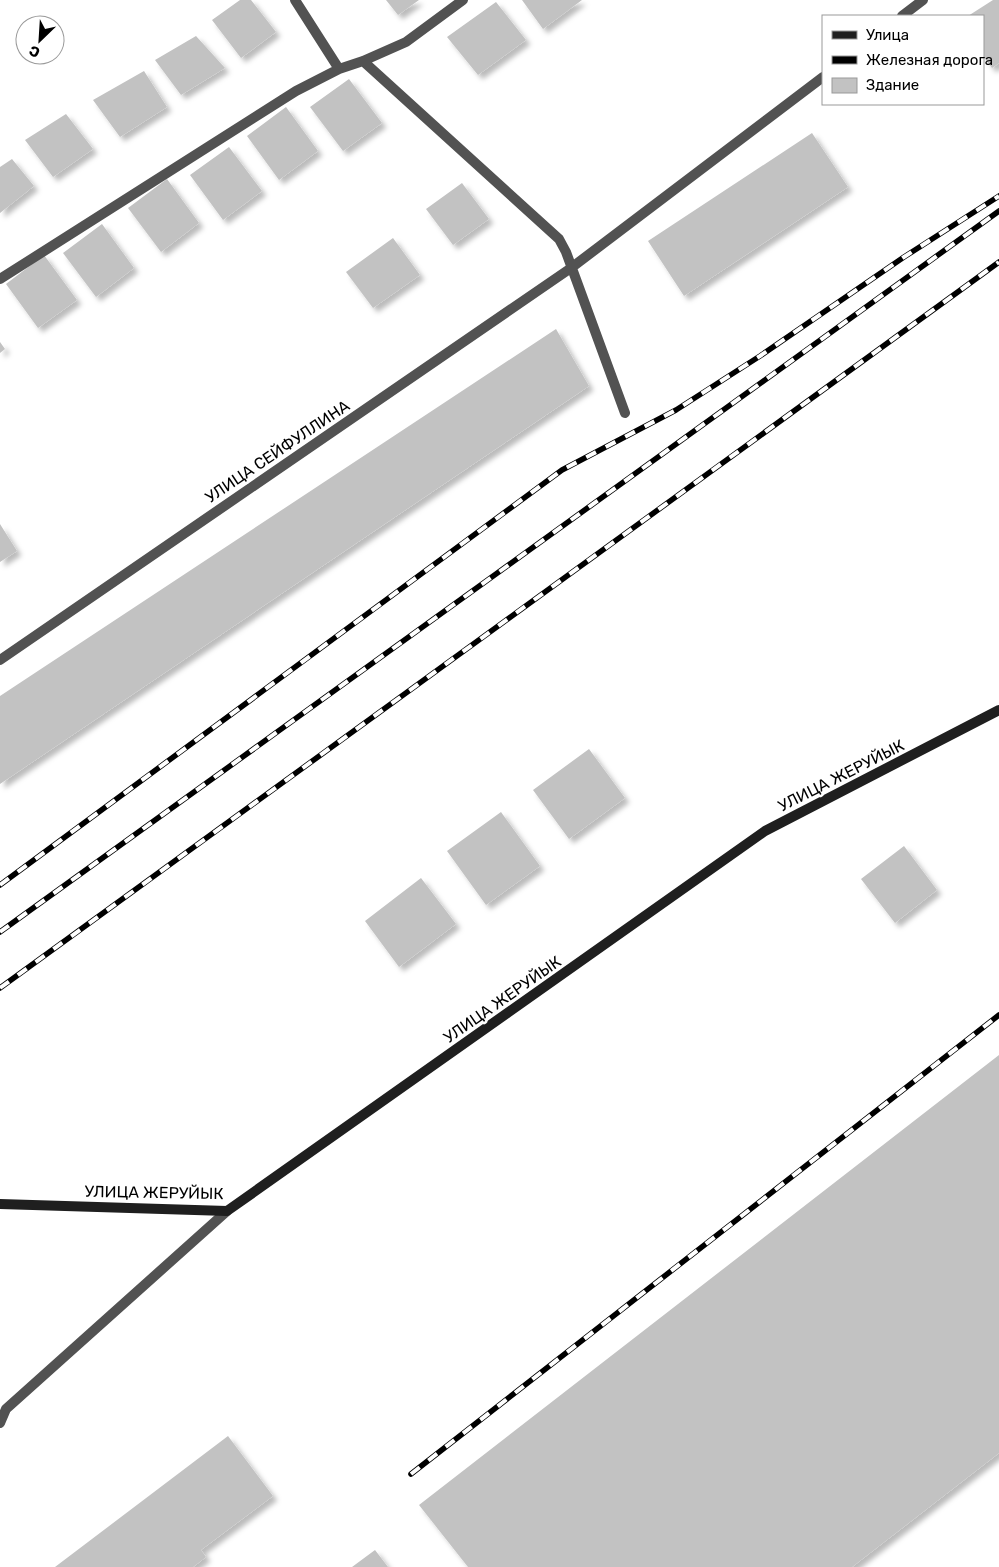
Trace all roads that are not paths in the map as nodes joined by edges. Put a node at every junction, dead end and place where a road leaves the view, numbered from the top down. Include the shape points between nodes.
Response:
1 (295, 0) edge
2 (463, 0) edge
3 (923, 0) edge
4 (903, 15) edge
5 (363, 61) junction
6 (339, 69) junction
7 (822, 78) edge
8 (571, 268) junction
9 (0, 278) edge
10 (624, 413) dead end
11 (0, 660) edge
12 (999, 710) edge
13 (0, 1204) edge
14 (227, 1211) junction
15 (0, 1423) edge

1 - 6 street
2 - 5 street via 406,42
3 - 4 street
5 - 6 street
5 - 8 street via 559,239
6 - 9 street via 296,91
7 - 8 street, УЛИЦА СЕЙФУЛЛИНА
8 - 10 street
8 - 11 street, УЛИЦА СЕЙФУЛЛИНА
12 - 14 street, УЛИЦА ЖЕРУЙЫК via 765,831
13 - 14 street, УЛИЦА ЖЕРУЙЫК
14 - 15 street via 6,1409

